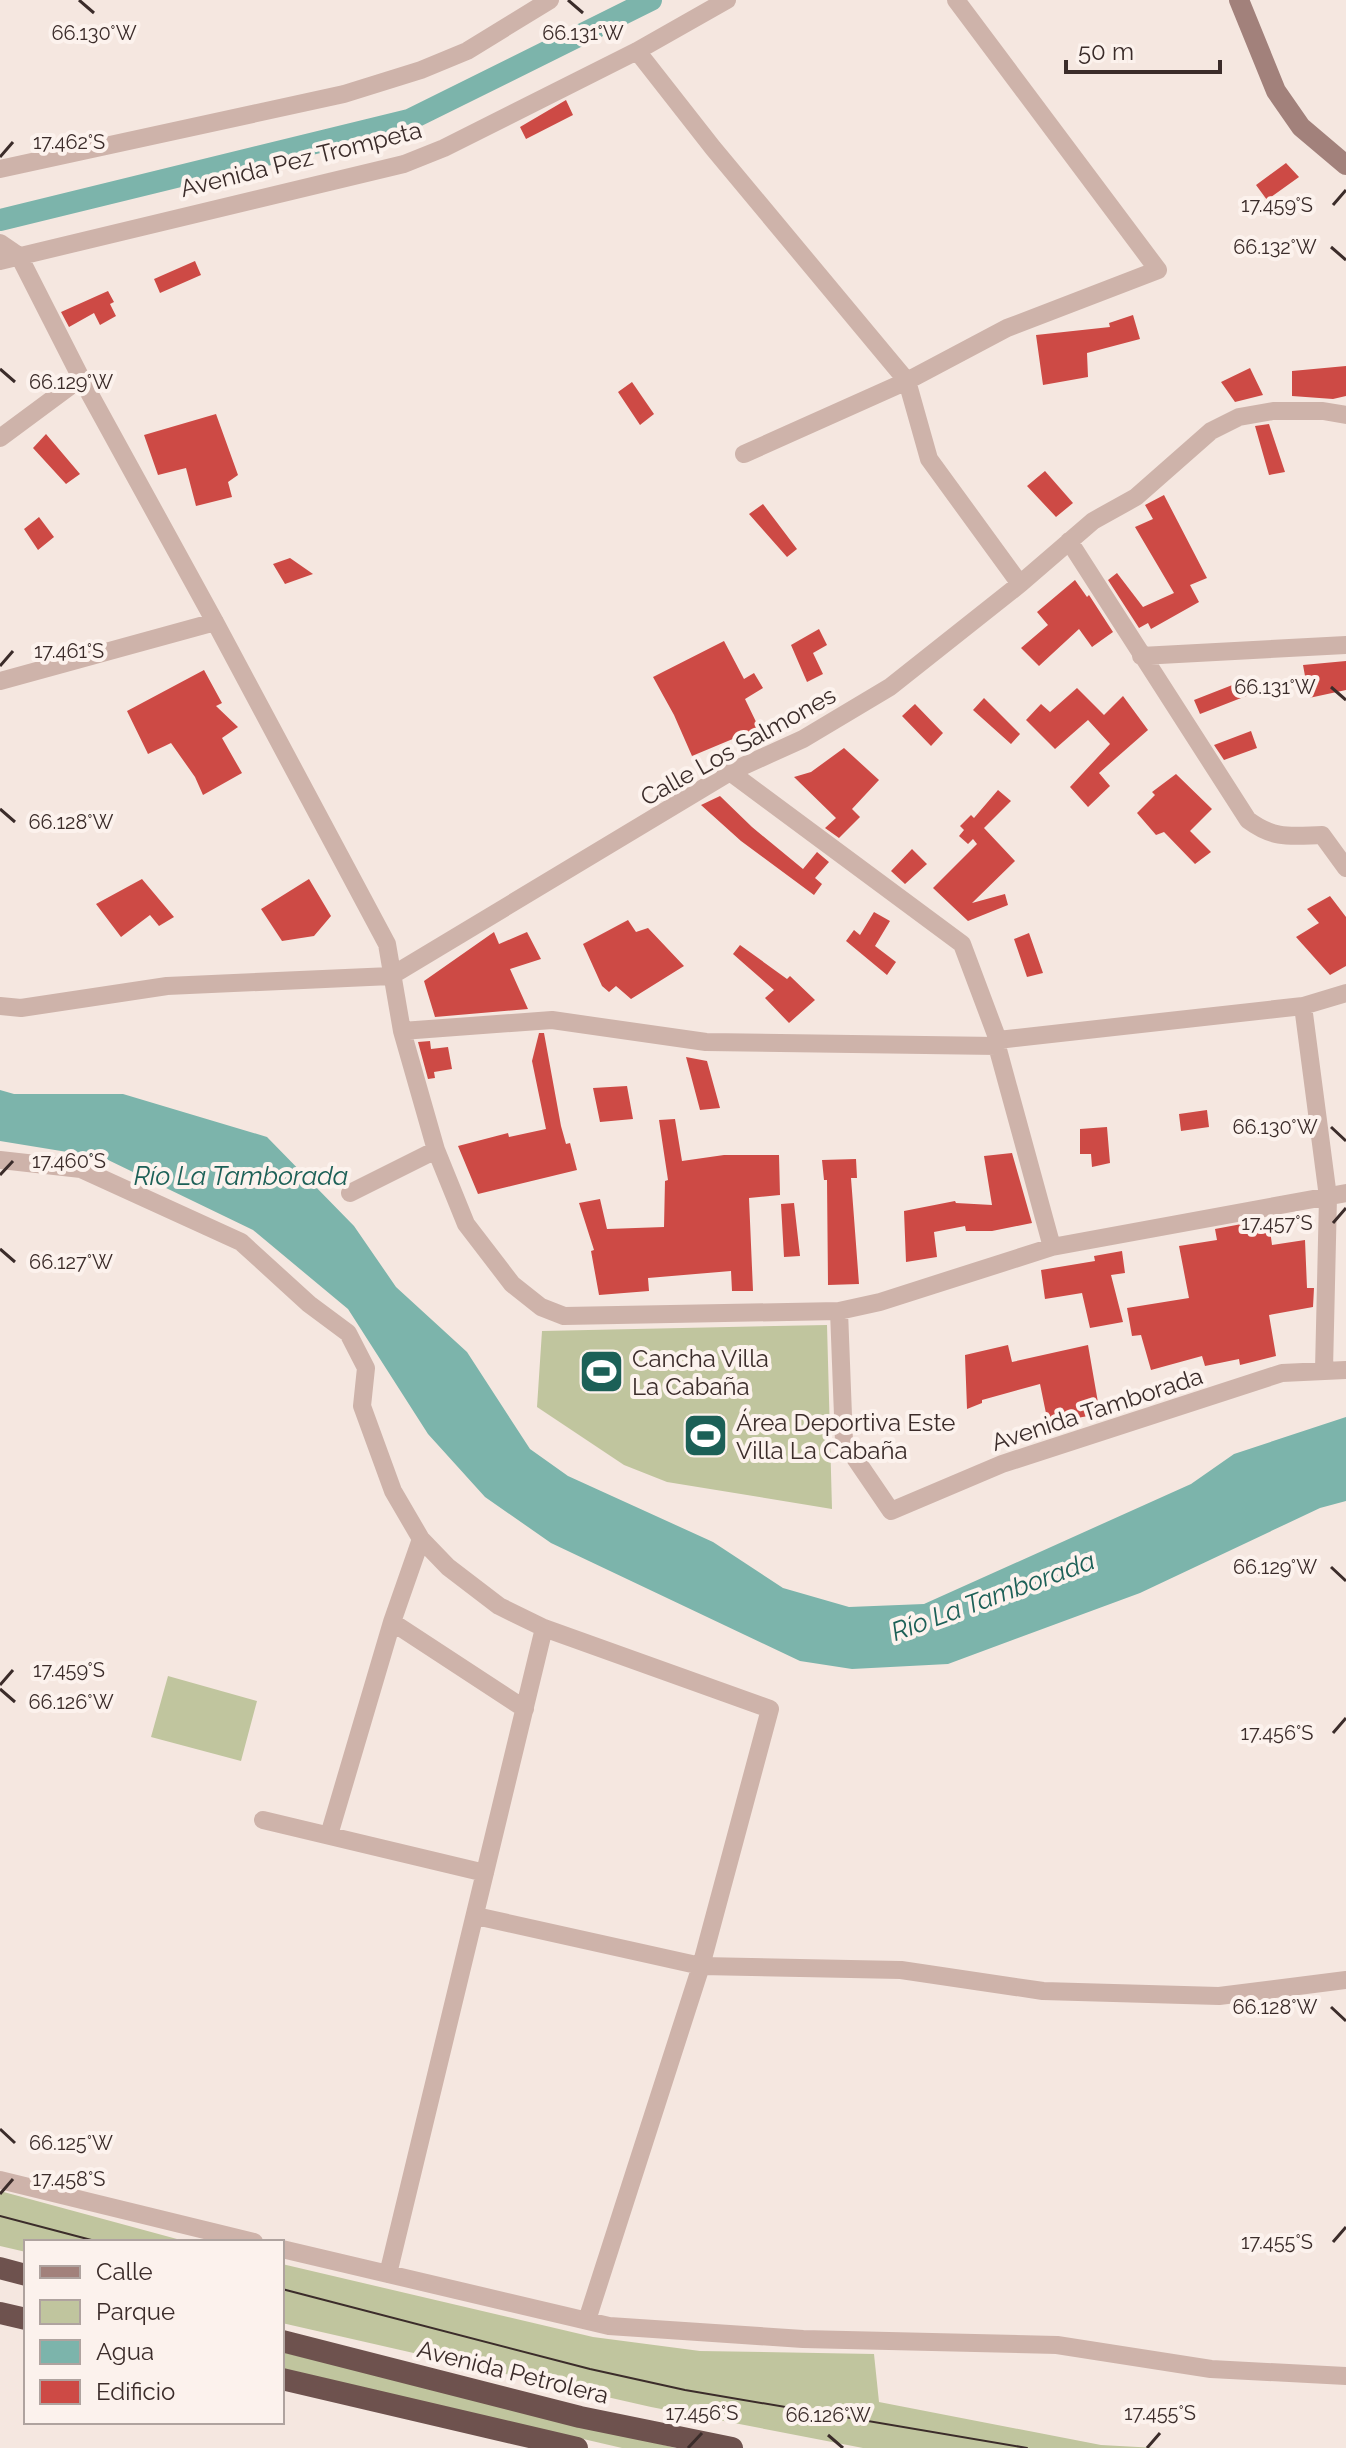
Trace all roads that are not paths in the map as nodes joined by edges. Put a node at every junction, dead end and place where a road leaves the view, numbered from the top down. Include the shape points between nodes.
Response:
1 (550, 0) edge
2 (727, 0) edge
3 (956, 0) edge
4 (1239, 0) edge
5 (637, 51) junction
6 (1346, 165) edge
7 (0, 169) edge
8 (0, 243) edge
9 (19, 256) junction
10 (0, 261) edge
11 (81, 378) junction
12 (907, 381) junction
13 (1346, 415) edge
14 (0, 438) edge
15 (744, 454) dead end
16 (1069, 541) junction
17 (1020, 584) junction
18 (215, 622) junction
19 (1346, 645) edge
20 (1141, 656) junction
21 (0, 681) edge
22 (730, 772) junction
23 (1346, 868) edge
24 (391, 976) junction
25 (1346, 993) edge
26 (0, 1006) edge
27 (1303, 1006) junction
28 (402, 1031) junction
29 (998, 1043) junction
30 (436, 1150) junction
31 (0, 1160) edge
32 (350, 1193) dead end
33 (1337, 1195) edge
34 (1052, 1247) junction
35 (839, 1311) junction
36 (1324, 1370) junction
37 (1346, 1370) edge
38 (421, 1539) junction
39 (392, 1622) junction
40 (544, 1628) junction
41 (525, 1709) junction
42 (263, 1820) dead end
43 (329, 1835) junction
44 (485, 1873) junction
45 (476, 1916) junction
46 (701, 1966) junction
47 (1346, 1980) edge
48 (0, 2180) edge
49 (246, 2240) edge
50 (284, 2249) edge
51 (0, 2268) edge
52 (24, 2274) edge
53 (388, 2274) junction
54 (0, 2313) edge
55 (24, 2319) edge
56 (587, 2320) junction
57 (284, 2342) edge
58 (1346, 2376) edge
59 (284, 2379) edge
60 (577, 2448) edge
61 (732, 2448) edge

1 - 7 street via 479,44 421,70 344,94
2 - 5 street, Avenida Pez Trompeta
3 - 12 street via 1158,270 1007,328
4 - 6 main road via 1276,91 1301,127
5 - 9 street, Avenida Pez Trompeta via 404,164
5 - 12 street
8 - 9 street
9 - 10 street, Avenida Pez Trompeta
9 - 11 street
11 - 14 street
11 - 18 street
12 - 15 street
12 - 17 street via 929,459
13 - 16 street, Calle Los Salmones via 1273,411 1239,417 1211,431 1136,497
16 - 17 street, Calle Los Salmones
16 - 20 street
17 - 22 street, Calle Los Salmones via 890,687 803,739
18 - 21 street
18 - 24 street via 387,944
19 - 20 street
20 - 23 street via 1248,820 1280,837 1322,835
22 - 24 street, Calle Los Salmones
22 - 29 street via 962,944
24 - 26 street, Calle Los Salmones via 167,986 21,1008
24 - 28 street
25 - 27 street
27 - 29 street
27 - 33 street
28 - 29 street via 552,1020 706,1042
28 - 30 street
29 - 34 street
30 - 32 street
30 - 35 street via 466,1224 512,1284 541,1307 564,1316
31 - 38 street via 81,1169 241,1242 348,1333 366,1368 362,1406 393,1491
33 - 34 street
33 - 36 street
34 - 35 street
35 - 36 street, Avenida Tamborada via 844,1442 891,1511 1002,1464 1238,1387 1282,1373
36 - 37 street, Avenida Tamborada
38 - 39 street
38 - 40 street via 499,1606
39 - 41 street
39 - 43 street
40 - 41 street
40 - 46 street via 770,1709
41 - 44 street
42 - 43 street
43 - 44 street
44 - 45 street
45 - 46 street
45 - 53 street
46 - 47 street via 901,1970 1043,1991 1219,1996
46 - 56 street
48 - 49 street
50 - 53 street
51 - 52 highway
53 - 56 street
54 - 55 highway
56 - 58 street via 609,2326 803,2339 1057,2345 1211,2369
57 - 61 highway, Avenida Petrolera via 580,2417
59 - 60 highway

